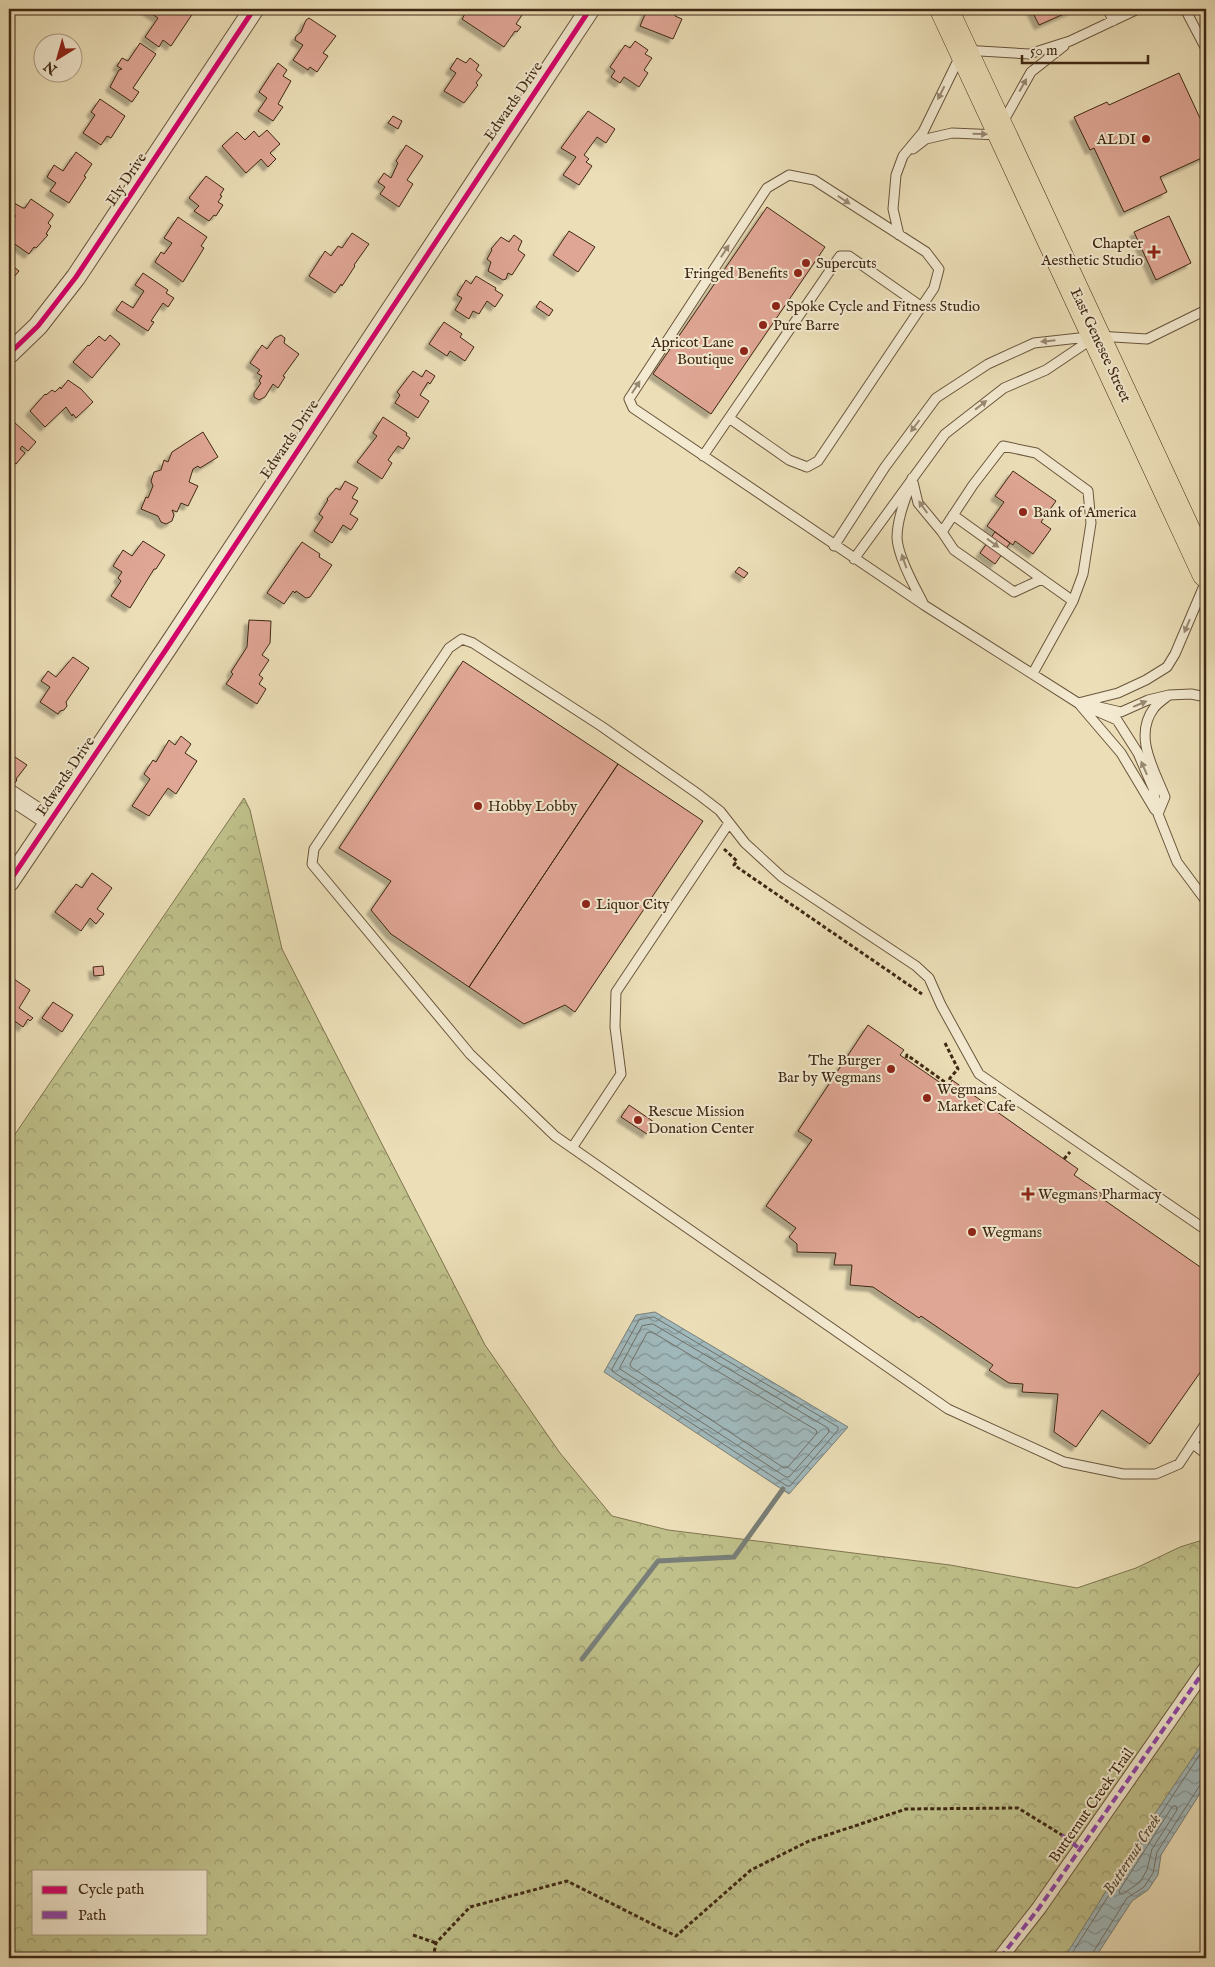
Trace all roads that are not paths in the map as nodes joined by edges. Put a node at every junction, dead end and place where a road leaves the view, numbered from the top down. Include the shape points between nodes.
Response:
1 (254, 9) edge
2 (590, 9) edge
3 (944, 9) edge
4 (1108, 9) edge
5 (1138, 9) edge
6 (1185, 9) edge
7 (1113, 21) junction
8 (1070, 41) junction
9 (1206, 49) edge
10 (963, 50) junction
11 (1001, 131) junction
12 (903, 156) junction
13 (899, 236) junction
14 (922, 307) junction
15 (1206, 310) edge
16 (1097, 336) junction
17 (9, 354) edge
18 (729, 418) junction
19 (703, 456) junction
20 (912, 478) junction
21 (953, 515) junction
22 (942, 532) junction
23 (834, 546) junction
24 (854, 559) junction
25 (1206, 573) edge
26 (1042, 579) junction
27 (1206, 581) edge
28 (1073, 601) junction
29 (924, 605) junction
30 (1033, 673) junction
31 (1169, 695) junction
32 (1206, 697) edge
33 (1078, 703) junction
34 (9, 794) edge
35 (1158, 814) junction
36 (50, 821) junction
37 (729, 823) junction
38 (9, 882) edge
39 (1206, 901) edge
40 (572, 1148) junction
41 (1206, 1230) edge
42 (1206, 1424) edge
43 (1193, 1444) junction
44 (1206, 1454) edge
45 (1206, 1668) edge
46 (1000, 1958) edge

1 - 17 street, Ely Drive via 76,277 38,326
2 - 36 street, Edwards Drive
3 - 10 highway, East Genesee Street
4 - 7 lane
5 - 7 lane
6 - 9 lane
7 - 8 lane
8 - 10 lane via 1029,54
11 -> 8 lane via 1031,72
10 - 11 highway, East Genesee Street
10 -> 12 lane via 923,132
12 -> 11 lane via 926,139 952,133
11 - 16 highway, East Genesee Street
12 - 13 lane via 896,175 892,209
13 - 14 lane via 926,252 939,269 934,288
19 -> 13 lane via 633,408 629,399 767,188 789,175 814,180
14 - 18 lane via 818,461 807,466 789,460
14 - 18 lane via 849,256 840,256
15 - 16 lane via 1146,339
20 -> 16 lane via 945,434 1004,388 1046,370
16 -> 23 lane via 1034,343 988,364 936,398 885,467
16 - 25 highway, East Genesee Street
18 - 19 lane
19 - 23 lane
22 -> 20 lane via 918,503
20 - 24 lane
29 -> 20 lane via 897,539 902,508
21 - 22 lane
21 -> 26 lane
21 - 28 lane via 1003,446 1036,453 1088,491 1091,523 1083,574
22 - 26 lane via 954,550 1014,592
23 - 24 lane
24 - 29 lane
26 - 28 lane
27 -> 33 lane via 1167,667 1118,693
28 - 30 lane
29 - 30 lane
30 - 33 lane
31 - 32 lane
33 -> 31 lane via 1121,712
31 - 35 lane via 1154,708 1145,725 1144,744 1164,797
33 - 35 lane via 1121,753
35 -> 33 lane via 1153,788 1138,752 1117,720
34 - 36 street
35 - 39 lane via 1177,862
36 - 38 street, Edwards Drive
37 - 40 lane via 616,992 615,1027 621,1074
37 - 40 lane via 720,811 698,794 601,726 462,639 449,648 314,849 312,864 470,1054 555,1136
37 - 41 lane via 745,843 782,877 916,966 929,978 979,1074
40 - 43 lane via 948,1409 1064,1462 1123,1474 1156,1474 1179,1464
42 - 43 lane
43 - 44 lane
45 - 46 street, Butternut Creek Trail via 1039,1908

